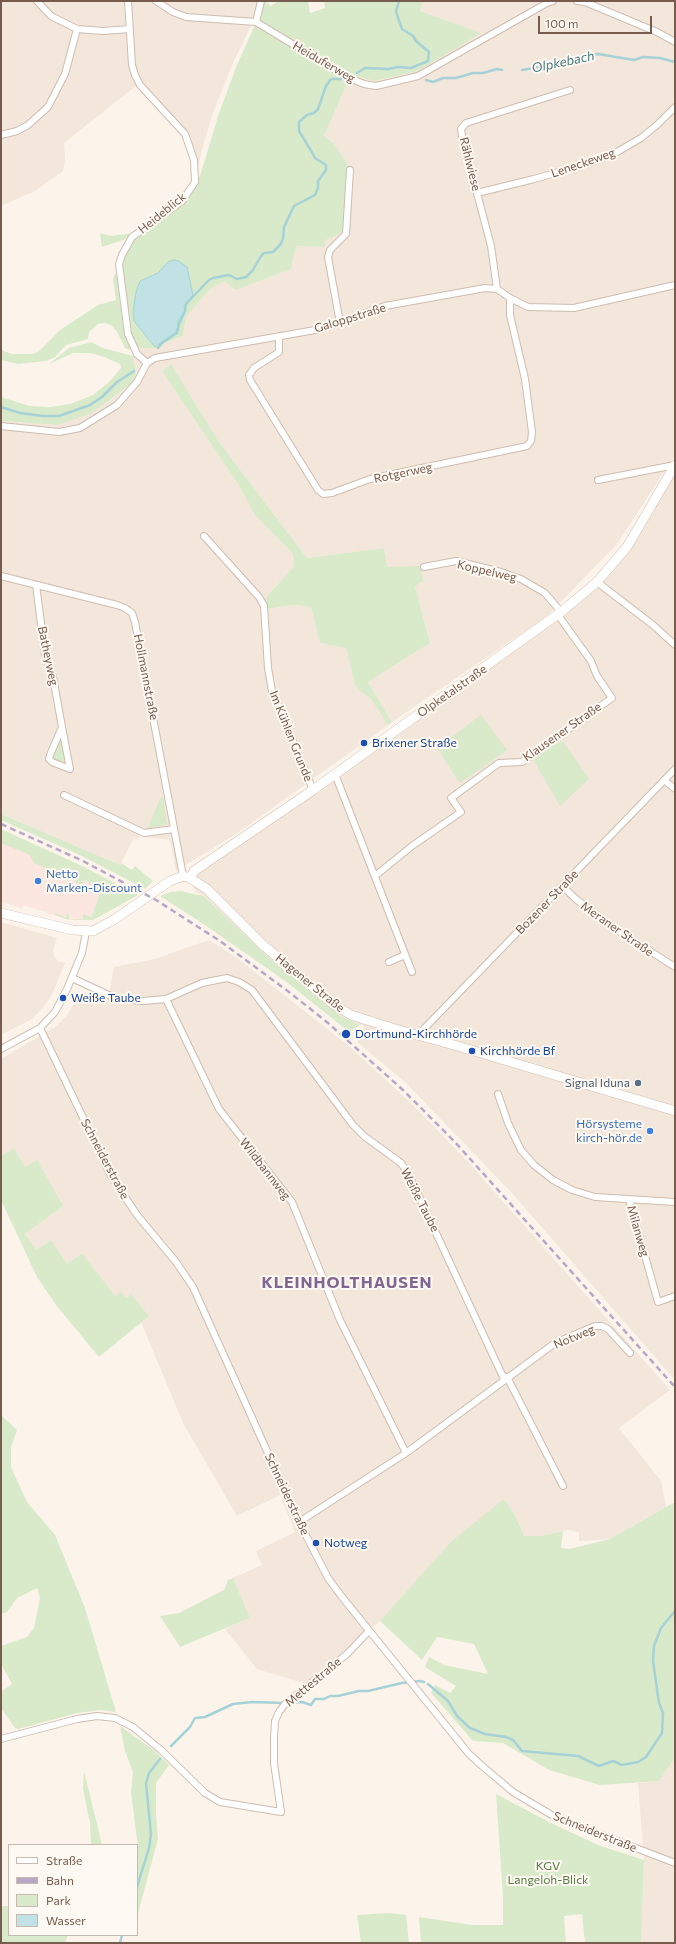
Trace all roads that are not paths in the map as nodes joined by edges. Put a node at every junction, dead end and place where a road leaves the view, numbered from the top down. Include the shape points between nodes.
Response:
1 (37, 1) edge
2 (128, 1) edge
3 (156, 1) edge
4 (261, 1) edge
5 (553, 1) edge
6 (577, 1) edge
7 (256, 22) junction
8 (78, 29) junction
9 (130, 29) junction
10 (675, 42) edge
11 (570, 90) dead end
12 (675, 106) edge
13 (1, 135) edge
14 (350, 170) dead end
15 (477, 193) junction
16 (675, 285) edge
17 (497, 289) junction
18 (510, 298) junction
19 (340, 323) junction
20 (279, 336) junction
21 (147, 363) junction
22 (1, 426) edge
23 (675, 465) edge
24 (598, 480) dead end
25 (204, 536) dead end
26 (424, 567) dead end
27 (1, 576) edge
28 (597, 582) junction
29 (36, 585) junction
30 (559, 613) junction
31 (675, 645) edge
32 (62, 727) junction
33 (675, 769) edge
34 (335, 774) junction
35 (664, 780) junction
36 (675, 789) edge
37 (313, 790) junction
38 (64, 795) dead end
39 (174, 829) junction
40 (375, 876) junction
41 (186, 877) junction
42 (562, 886) junction
43 (1, 913) edge
44 (86, 932) junction
45 (405, 955) junction
46 (389, 962) dead end
47 (675, 967) edge
48 (412, 972) dead end
49 (72, 978) junction
50 (166, 999) junction
51 (40, 1028) junction
52 (418, 1035) junction
53 (1, 1049) edge
54 (498, 1094) dead end
55 (675, 1111) edge
56 (629, 1200) junction
57 (675, 1202) edge
58 (675, 1296) edge
59 (630, 1352) dead end
60 (506, 1378) junction
61 (406, 1453) junction
62 (562, 1486) dead end
63 (299, 1522) junction
64 (369, 1631) junction
65 (1, 1739) edge
66 (675, 1863) edge

1 - 8 street via 51,16
2 - 9 street, Heideblick
3 - 7 street, Heiduferweg via 186,17
4 - 7 street
5 - 7 street, Heiduferweg via 418,76 376,86 364,84 345,75
6 - 10 street via 657,32
8 - 9 street
8 - 13 street via 65,74 48,107 28,125
9 - 21 street, Heideblick via 135,75 140,85 185,134 194,160 195,182 182,201 132,237 121,259 120,280 128,334 137,354
11 - 15 street, Rählwiese via 466,123 461,129 462,136
12 - 15 street, Leneckeweg via 641,138 617,152 534,179
14 - 19 street via 346,234 330,250 328,257
15 - 17 street, Rählwiese via 491,246
16 - 18 street via 574,308 536,308
17 - 18 street
17 - 19 street, Galoppstraße via 485,288 385,306
18 - 20 street, Rotgerweg via 510,315 525,379 532,432 531,441 527,446 370,479 332,494 323,494 318,490 250,380 249,376 254,368 279,352
19 - 20 street, Galoppstraße
20 - 21 street, Galoppstraße via 161,356
21 - 22 street via 136,382 116,405 80,428 59,432
23 - 24 street, Olpketalstraße
23 - 28 main road, Olpketalstraße via 627,547
25 - 37 street, Im Kühlen Grunde via 259,597 264,606 272,691
26 - 30 street, Koppelweg via 456,561 501,572 521,579 545,593
27 - 29 street, Hollmannstraße
28 - 30 main road, Olpketalstraße
28 - 31 street
29 - 32 street, Batheyweg via 45,654 53,677
29 - 39 street, Hollmannstraße via 117,605 132,613
30 - 34 main road, Olpketalstraße
30 - 40 street, Klausener Straße via 612,698 522,762 499,763 451,798 461,812
32 - 32 street, Batheyweg via 66,748 70,769 49,760
33 - 35 street, Bozener Straße
34 - 37 main road, Olpketalstraße
34 - 40 street
35 - 36 street
35 - 42 street, Bozener Straße
37 - 41 main road, Olpketalstraße
38 - 39 street via 144,833
39 - 41 street, Hollmannstraße
40 - 45 street
41 - 44 main road via 157,889 115,919 94,931
41 - 52 main road, Hagener Straße via 207,889 263,945 342,1010 372,1022
42 - 47 street, Meraner Straße via 617,930
42 - 52 street, Bozener Straße
43 - 44 main road
44 - 49 street via 84,946
45 - 46 street
45 - 48 street
49 - 50 street, Weiße Taube via 115,998 143,1001
49 - 51 street via 55,1012
50 - 60 street, Weiße Taube via 202,983 227,978 252,990 353,1125 401,1163 409,1175
50 - 61 street, Wildbannweg via 219,1109 292,1202 340,1320
51 - 53 street
51 - 63 street, Schneiderstraße via 111,1176 137,1215 193,1287
52 - 55 main road, Hagener Straße
54 - 56 street, Milanweg via 521,1150 534,1165 553,1180 572,1190 595,1197
56 - 57 street
56 - 58 street, Milanweg via 658,1302
59 - 60 street, Notweg via 608,1329 595,1326 555,1344
60 - 61 street, Notweg
60 - 62 street, Weiße Taube
61 - 63 street, Notweg
63 - 64 street, Schneiderstraße via 328,1578
64 - 65 street, Mettestraße via 348,1654 285,1704 275,1721 274,1763 281,1812 220,1802 206,1793 133,1727 115,1718 98,1716 77,1719
64 - 66 street, Schneiderstraße via 469,1754 514,1792 555,1817

